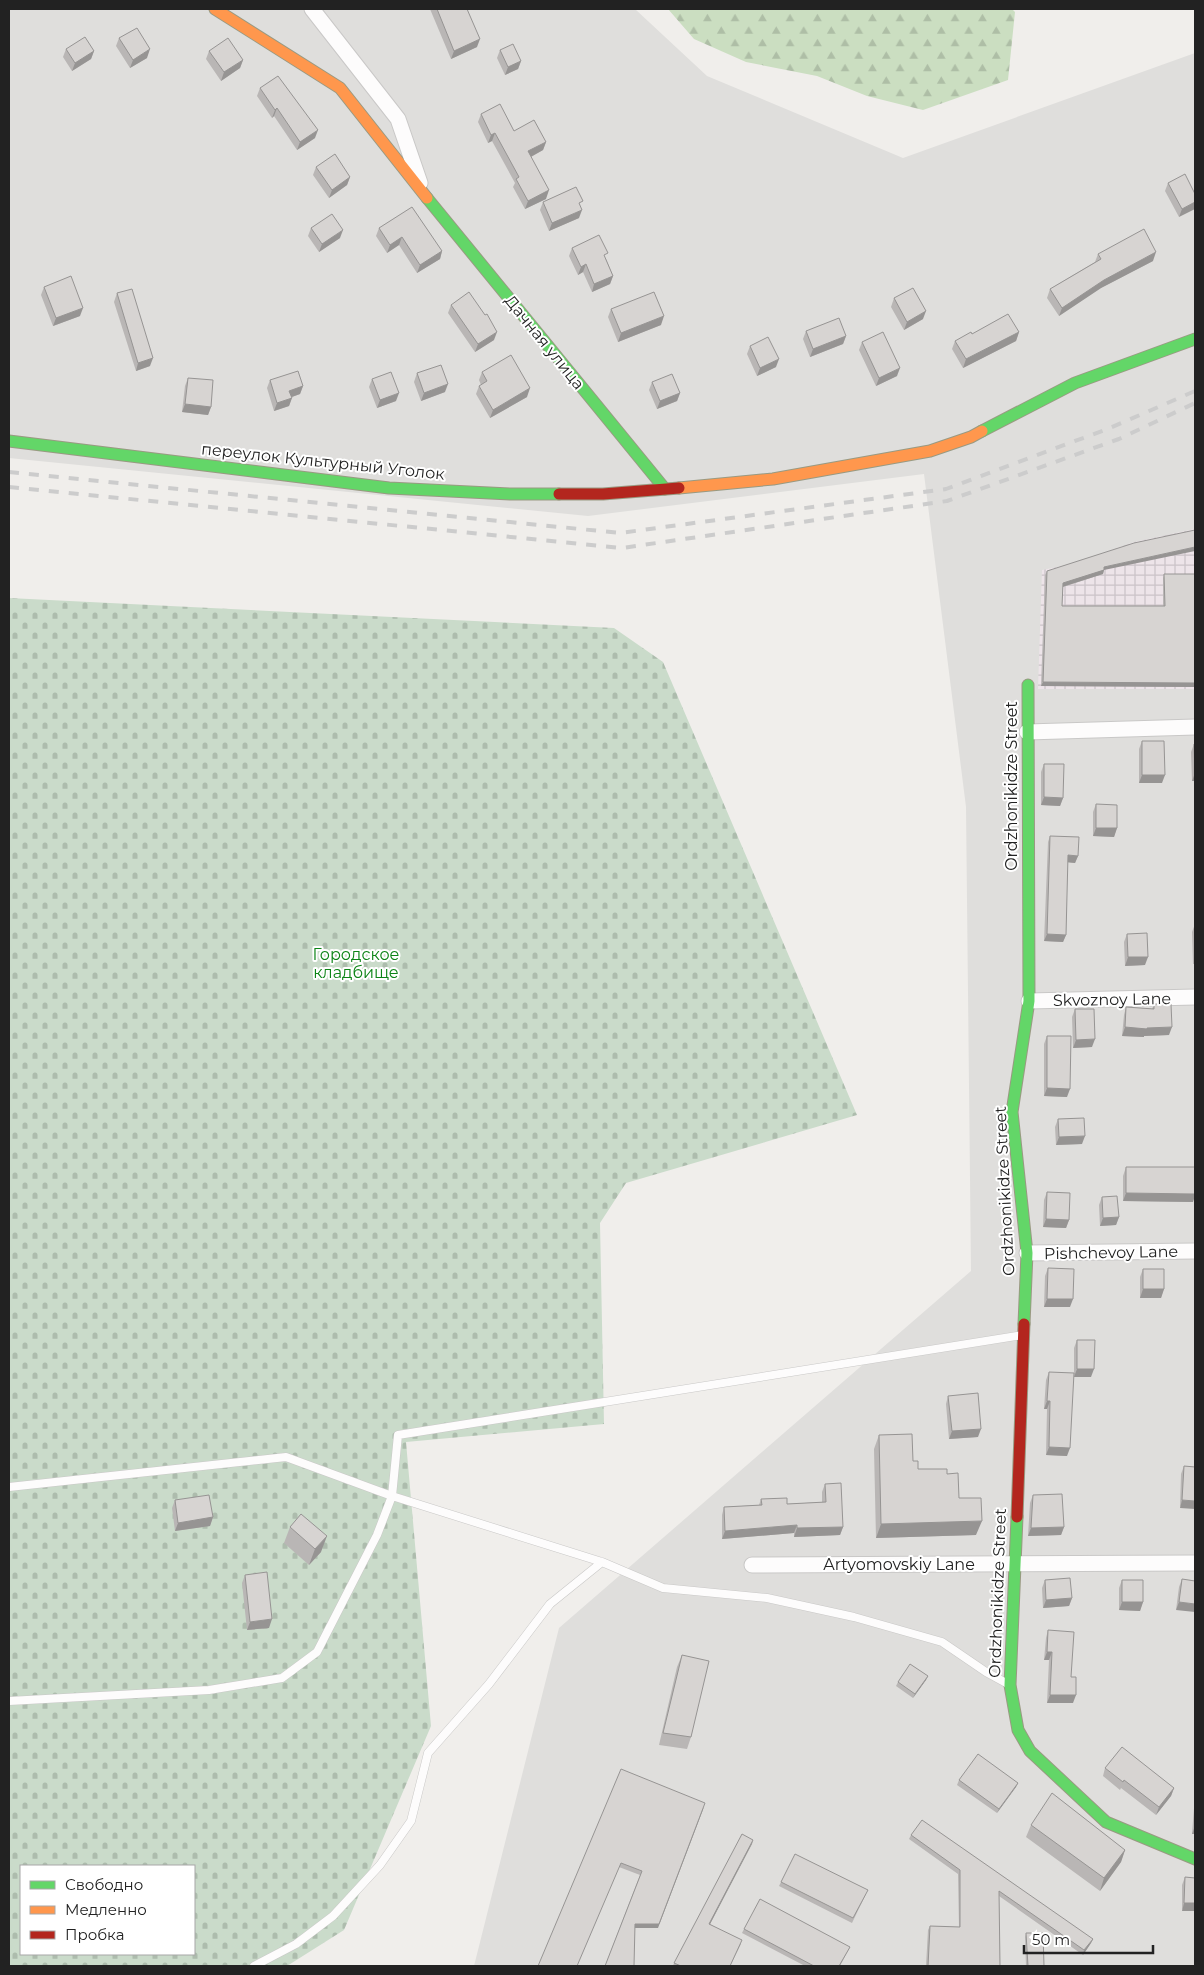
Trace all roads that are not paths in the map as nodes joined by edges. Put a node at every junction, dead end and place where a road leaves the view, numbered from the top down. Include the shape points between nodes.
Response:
1 (215, 9) edge
2 (312, 9) edge
3 (425, 196) junction
4 (1195, 339) edge
5 (9, 441) edge
6 (665, 489) junction
7 (1028, 685) dead end
8 (1195, 727) edge
9 (1027, 732) junction
10 (1195, 997) edge
11 (1029, 1001) junction
12 (1195, 1251) edge
13 (1027, 1253) junction
14 (1024, 1335) junction
15 (9, 1487) edge
16 (392, 1496) junction
17 (602, 1562) junction
18 (1014, 1563) junction
19 (1195, 1563) edge
20 (752, 1566) dead end
21 (1010, 1685) junction
22 (9, 1701) edge
23 (1195, 1859) edge
24 (254, 1966) edge

1 - 3 street, Дачная улица via 340,88
2 - 3 street, Дачная улица via 398,119
3 - 6 street, Дачная улица
4 - 6 street, переулок Культурный Уголок via 1075,383 971,437 930,451 773,479
5 - 6 street, переулок Культурный Уголок via 389,488 510,494 603,494
7 - 9 street, Ordzhonikidze Street
8 - 9 street
9 - 11 street, Ordzhonikidze Street
10 - 11 street, Skvoznoy Lane
11 - 13 street, Ordzhonikidze Street via 1012,1112
12 - 13 street, Pishchevoy Lane
13 - 14 street, Ordzhonikidze Street
14 - 16 lane via 398,1435
14 - 18 street, Ordzhonikidze Street
15 - 16 lane via 286,1457
16 - 17 lane
16 - 22 lane via 377,1535 317,1652 282,1678 209,1690
17 - 21 lane via 663,1588 767,1598 854,1617 942,1642
17 - 24 lane via 550,1604 489,1684 428,1753 411,1821 380,1865 333,1916 296,1944
18 - 19 street, Artyomovskiy Lane
18 - 20 street, Artyomovskiy Lane
18 - 21 street, Ordzhonikidze Street
21 - 23 street, Ordzhonikidze Street via 1018,1730 1030,1751 1106,1822

